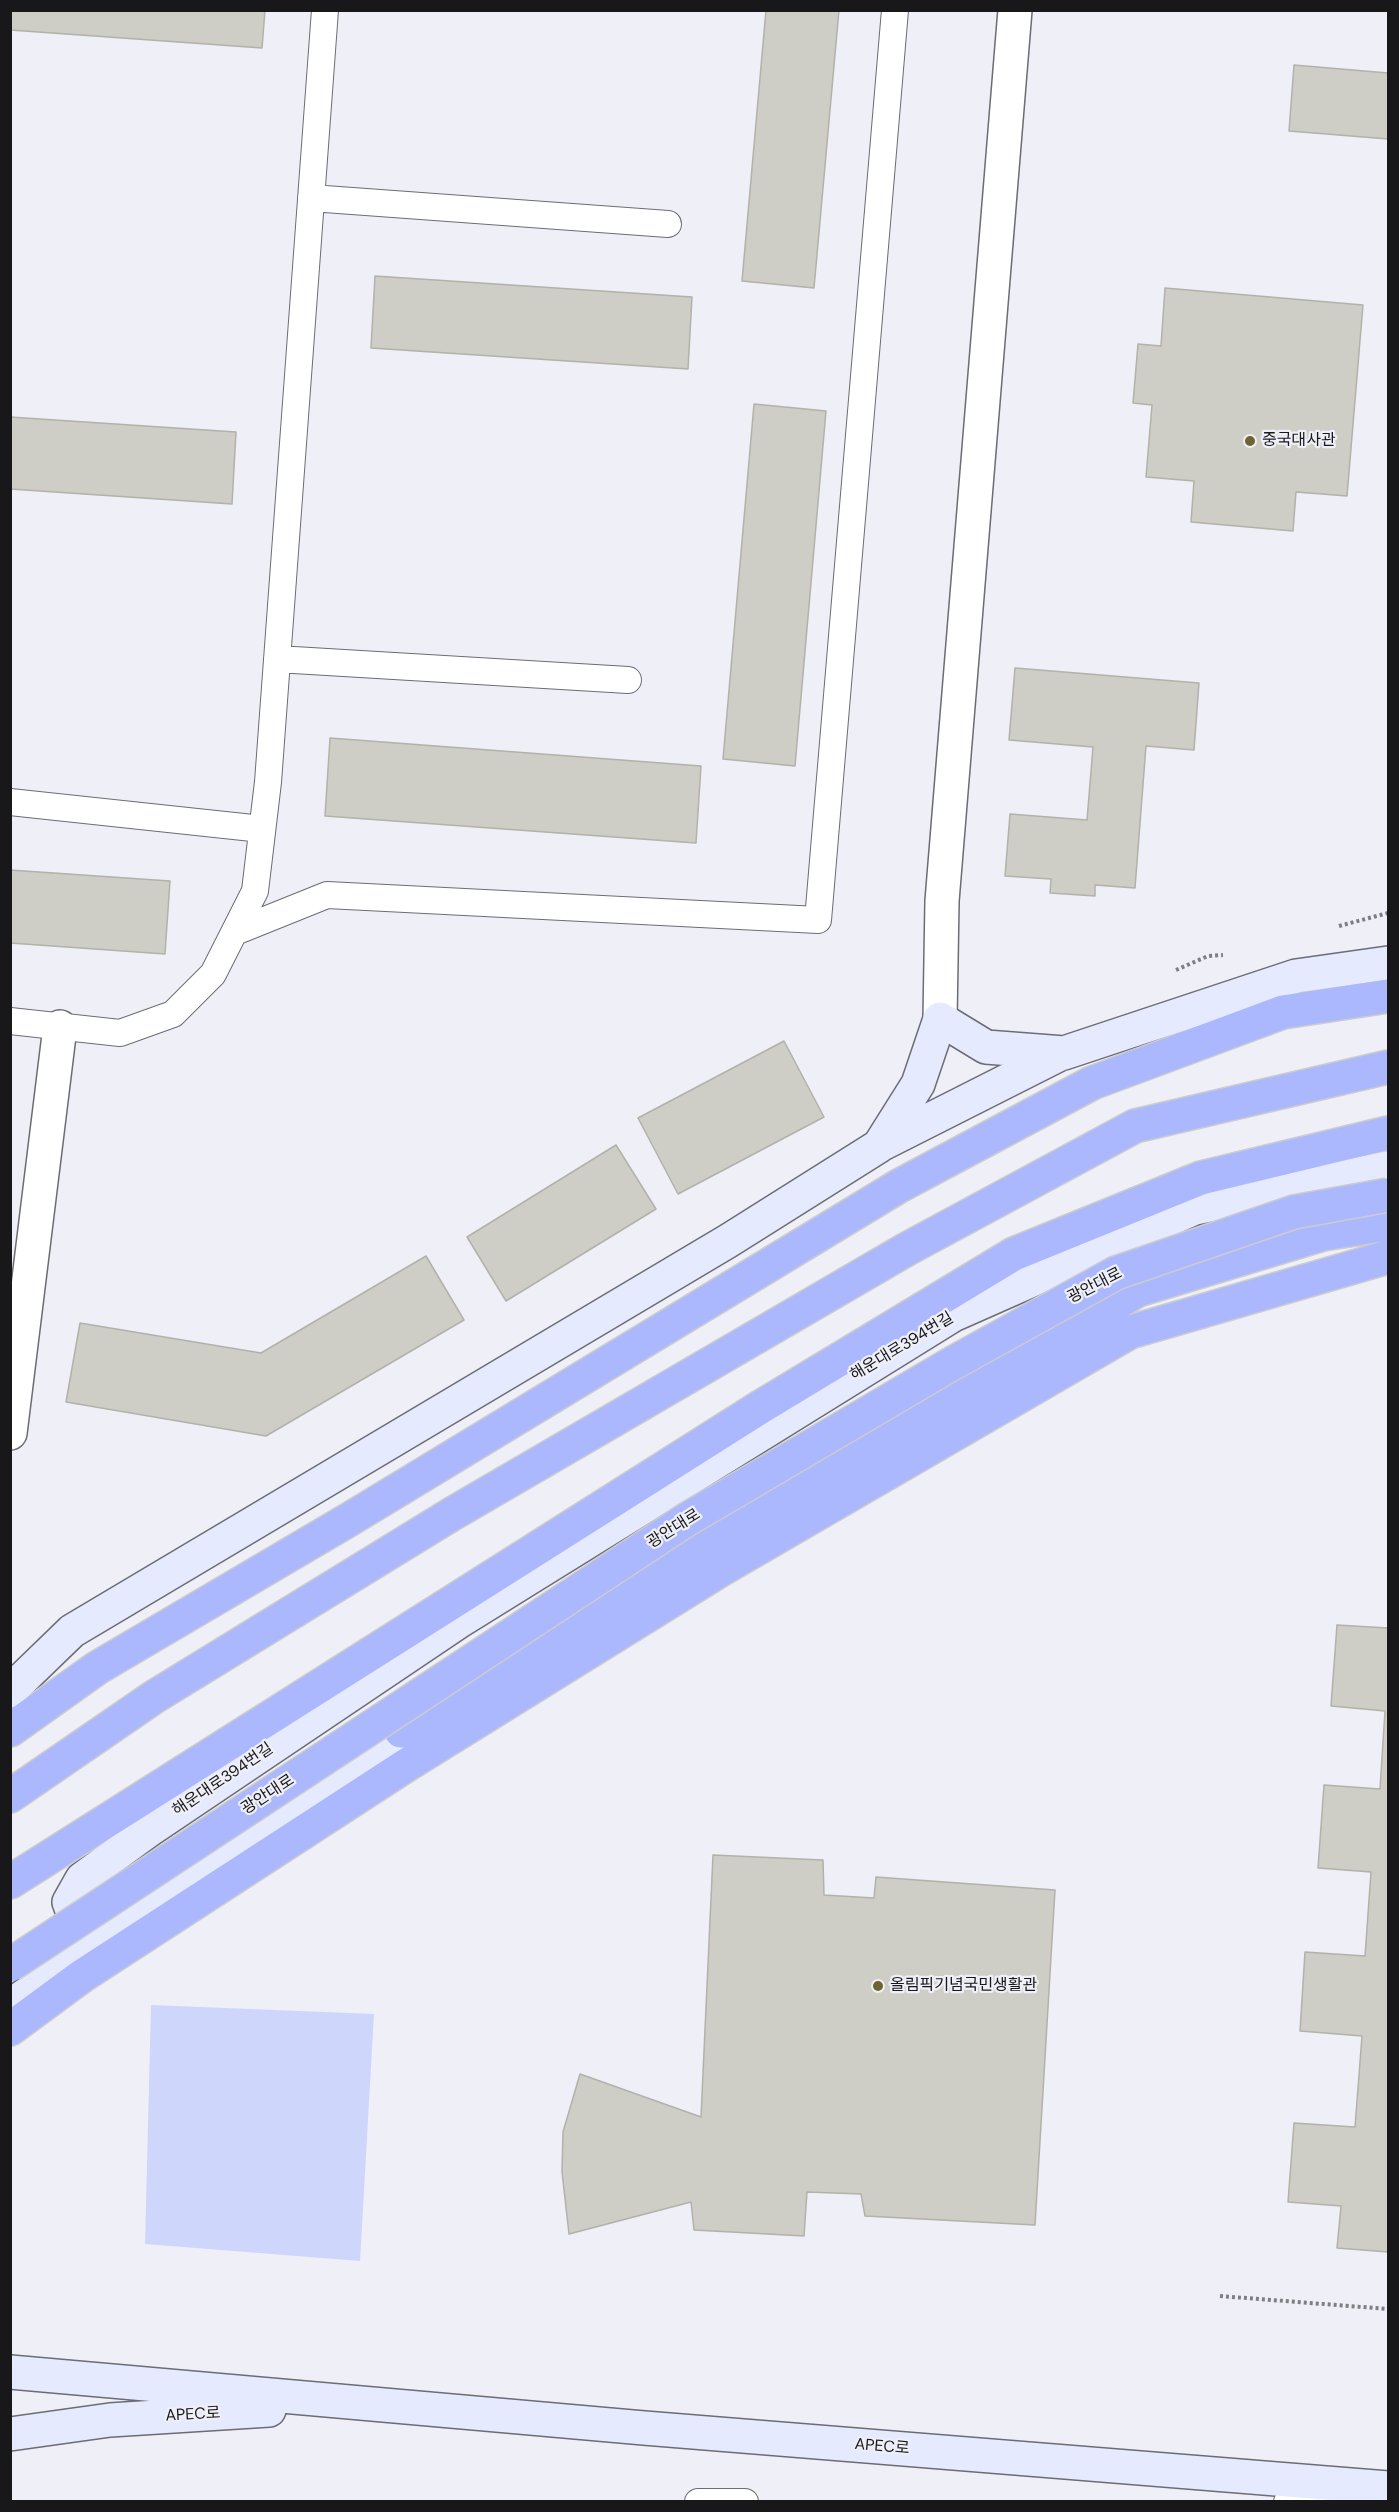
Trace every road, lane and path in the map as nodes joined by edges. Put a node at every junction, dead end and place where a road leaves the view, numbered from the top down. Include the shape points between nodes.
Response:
1 (325, 10) edge
2 (895, 10) edge
3 (1015, 10) edge
4 (311, 198) junction
5 (668, 224) dead end
6 (277, 659) junction
7 (628, 680) dead end
8 (10, 802) edge
9 (262, 829) junction
10 (236, 932) junction
11 (1389, 963) edge
12 (1389, 996) edge
13 (940, 1019) junction
14 (10, 1021) edge
15 (60, 1028) junction
16 (1064, 1053) junction
17 (1389, 1066) edge
18 (1389, 1133) edge
19 (879, 1146) junction
20 (1389, 1168) edge
21 (1389, 1195) edge
22 (1389, 1224) edge
23 (1389, 1257) edge
24 (10, 1433) edge
25 (458, 1622) junction
26 (10, 1691) edge
27 (10, 1730) edge
28 (401, 1731) junction
29 (10, 1796) edge
30 (10, 1882) edge
31 (137, 1917) junction
32 (10, 1965) edge
33 (10, 2007) edge
34 (10, 2029) edge
35 (1220, 2296) dead end
36 (1389, 2308) edge
37 (10, 2357) edge
38 (10, 2372) edge
39 (89, 2377) junction
40 (376, 2404) junction
41 (10, 2434) edge
42 (1375, 2488) edge
43 (698, 2502) edge
44 (745, 2502) edge
45 (1287, 2502) edge

1 - 4 lane
2 - 10 lane via 818,920 327,895
3 - 13 street via 942,901
4 - 5 lane
4 - 6 lane
6 - 7 lane
6 - 9 lane
8 - 9 lane
9 - 10 lane via 255,891
10 - 15 lane via 213,974 173,1014 120,1033
11 - 16 main road via 1296,976
12 - 27 highway via 1283,1012 1092,1083 899,1186 97,1668
13 - 16 main road via 986,1047
13 - 19 main road via 918,1084
14 - 15 lane
15 - 24 street
16 - 19 main road
17 - 29 highway via 1135,1126 907,1249 452,1514 154,1697
18 - 30 highway via 1201,1178 1014,1254 759,1408
19 - 26 main road via 728,1241 72,1631
20 - 25 main road, 해운대로394번길 via 1195,1208 953,1315
21 - 32 highway, 광안대로, bridge via 1294,1212 1116,1273 953,1363 686,1520
22 - 28 highway via 1323,1234 1138,1290
23 - 34 highway via 1130,1332 722,1569 405,1766 82,1976
25 - 28 main road, 해운대로394번길
25 - 31 main road, 해운대로394번길 via 144,1834 82,1879 69,1902 73,1916 91,1928
28 - 31 main road, 해운대로394번길
31 - 33 main road, 해운대로394번길
35 - 36 path
37 - 39 main road
38 - 39 main road, APEC로
39 - 40 main road, APEC로
40 - 41 main road, APEC로 via 110,2420
40 - 42 main road, APEC로
42 - 45 lane
43 - 44 lane

